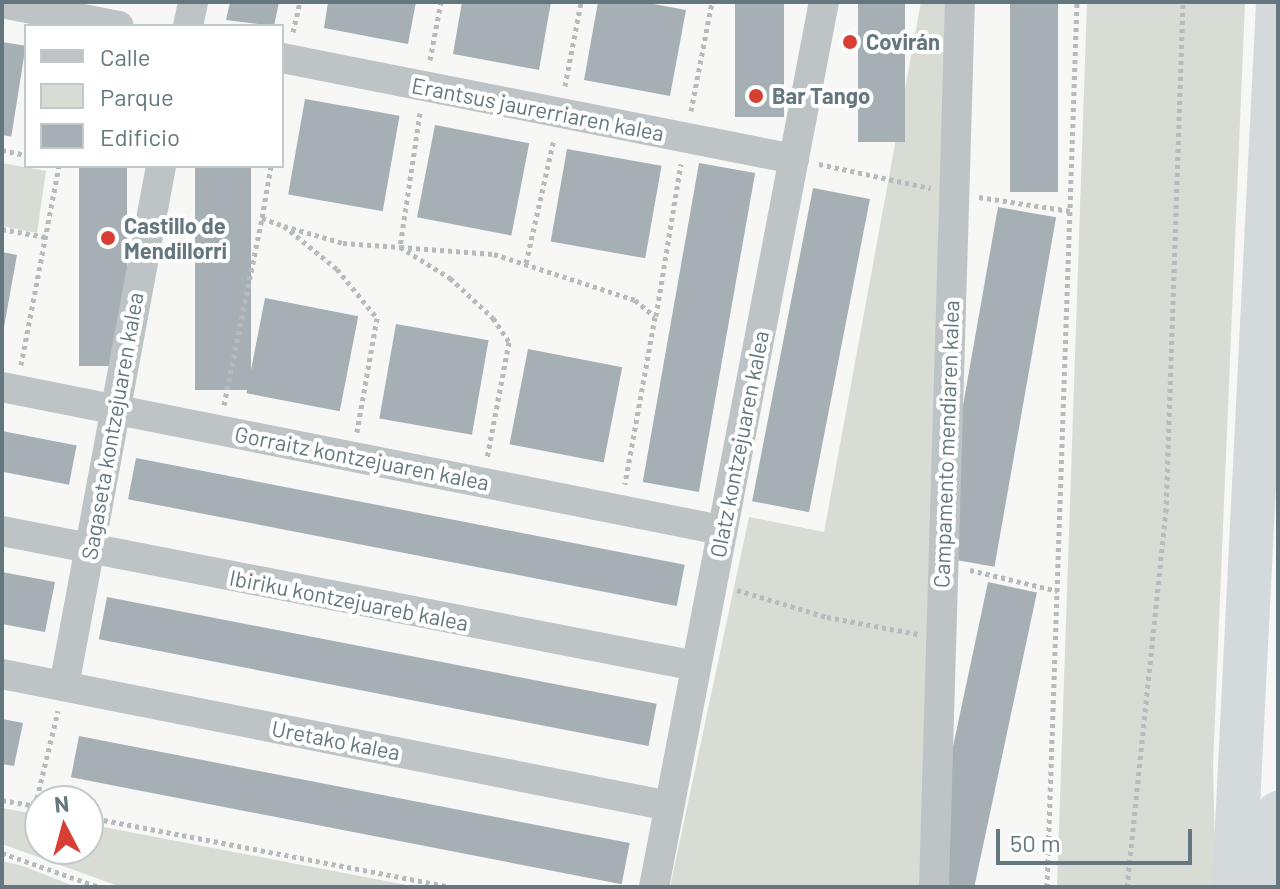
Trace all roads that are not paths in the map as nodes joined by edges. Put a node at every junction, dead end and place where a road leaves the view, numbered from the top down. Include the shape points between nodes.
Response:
1 (193, 2) edge
2 (824, 2) edge
3 (960, 2) edge
4 (1278, 2) edge
5 (2, 3) edge
6 (109, 24) edge
7 (188, 24) edge
8 (284, 58) edge
9 (794, 159) junction
10 (161, 168) edge
11 (9, 388) edge
12 (115, 408) junction
13 (721, 530) junction
14 (2, 531) edge
15 (90, 549) junction
16 (696, 666) junction
17 (2, 674) edge
18 (64, 686) junction
19 (669, 806) junction
20 (1278, 813) edge
21 (654, 887) edge
22 (934, 887) edge
23 (1234, 887) edge
24 (1275, 887) edge

1 - 7 street
2 - 9 street, Olatz kontzejuaren kalea
3 - 22 street, Campamento mendiaren kalea
4 - 23 highway
5 - 6 street
8 - 9 street, Erantsus jaurerriaren kalea
9 - 13 street, Olatz kontzejuaren kalea
10 - 12 street, Sagaseta kontzejuaren kalea
11 - 12 street, Gorraitz kontzejuaren kalea
12 - 13 street, Gorraitz kontzejuaren kalea
12 - 15 street, Sagaseta kontzejuaren kalea
13 - 16 street, Olatz kontzejuaren kalea
14 - 15 street, Ibiriku kontzejuareb kalea
15 - 16 street, Ibiriku kontzejuareb kalea
15 - 18 street, Sagaseta kontzejuaren kalea
16 - 19 street, Olatz kontzejuaren kalea
17 - 18 street, Uretako kalea
18 - 19 street, Uretako kalea
19 - 21 street, Olatz kontzejuaren kalea
20 - 24 highway

